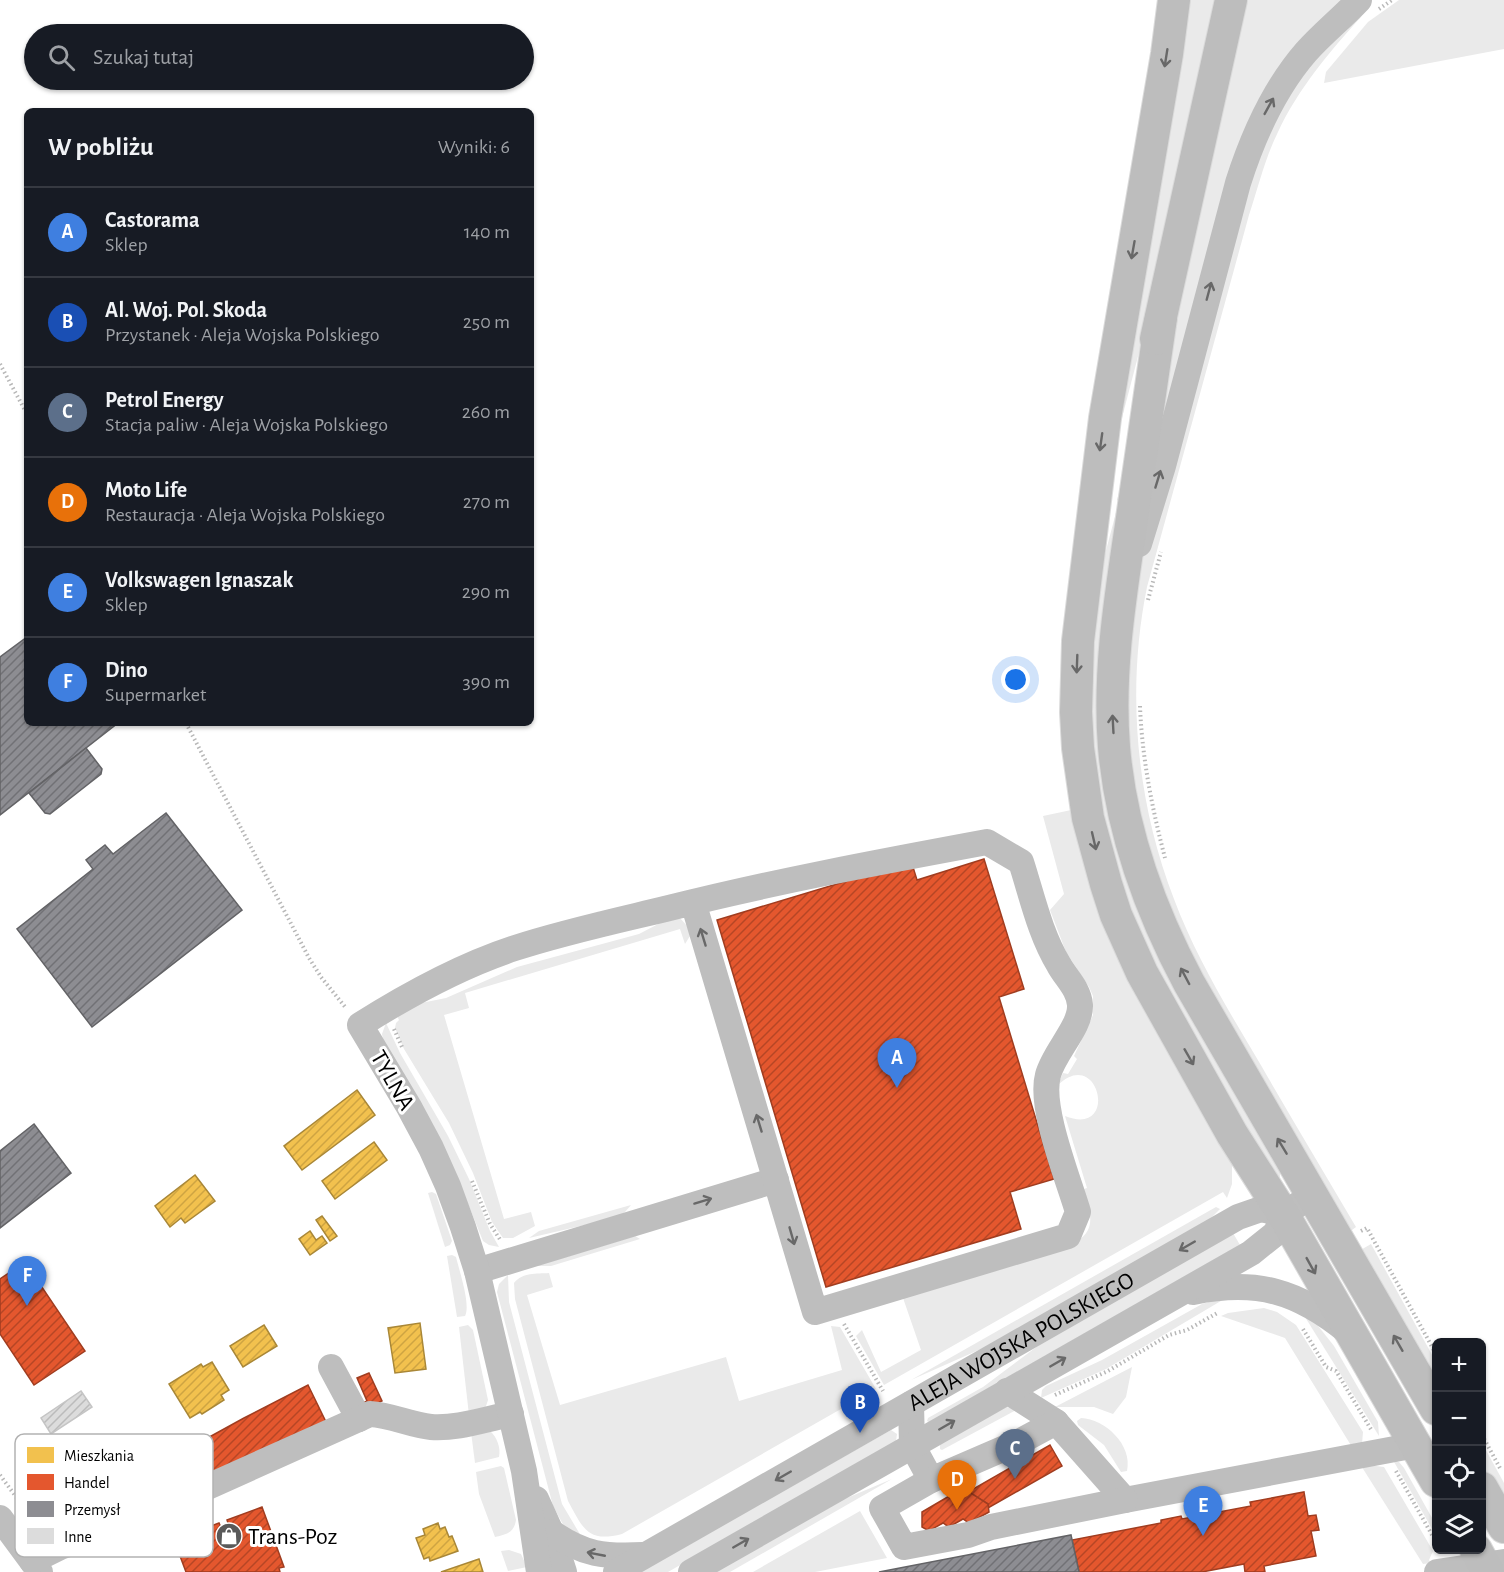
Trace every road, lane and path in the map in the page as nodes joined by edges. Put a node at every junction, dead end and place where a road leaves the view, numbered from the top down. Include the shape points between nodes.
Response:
1 (1174, 0) edge
2 (1231, 0) edge
3 (1392, 0) edge
4 (1367, 6) edge
5 (1161, 318) junction
6 (0, 364) edge
7 (24, 408) edge
8 (1163, 546) dead end
9 (1082, 606) junction
10 (1132, 612) junction
11 (1140, 698) dead end
12 (188, 726) edge
13 (1166, 861) dead end
14 (693, 902) junction
15 (360, 1025) junction
16 (776, 1179) junction
17 (1312, 1196) junction
18 (1283, 1214) junction
19 (1363, 1230) dead end
20 (1366, 1236) dead end
21 (477, 1271) junction
22 (1175, 1295) junction
23 (840, 1305) junction
24 (1299, 1322) dead end
25 (1351, 1334) junction
26 (332, 1367) dead end
27 (883, 1391) dead end
28 (1007, 1391) junction
29 (1432, 1400) edge
30 (911, 1404) junction
31 (511, 1414) junction
32 (359, 1419) junction
33 (1056, 1422) junction
34 (1486, 1442) edge
35 (912, 1445) junction
36 (1416, 1445) junction
37 (1384, 1451) junction
38 (524, 1471) junction
39 (1432, 1472) edge
40 (0, 1475) edge
41 (1504, 1476) edge
42 (931, 1480) junction
43 (213, 1485) edge
44 (15, 1495) edge
45 (1486, 1495) edge
46 (1125, 1500) junction
47 (0, 1518) edge
48 (1504, 1527) edge
49 (551, 1532) junction
50 (1432, 1533) edge
51 (15, 1538) edge
52 (646, 1554) junction
53 (1488, 1562) edge
54 (539, 1572) edge
55 (564, 1572) edge
56 (616, 1572) edge
57 (691, 1572) edge
58 (1437, 1572) edge

1 -> 9 main road via 1104,418
2 - 5 main road
3 - 4 path
10 -> 4 street via 1162,466 1238,183 1254,138 1293,68 1318,39
5 - 9 main road
5 - 10 main road
6 - 7 path
8 - 10 path
9 -> 18 main road via 1076,677 1078,748 1088,819 1106,884 1129,945 1157,1001 1232,1134
17 -> 10 main road via 1189,983 1145,887 1125,816 1114,748 1113,681
11 - 13 path via 1143,751
12 - 15 path, TYLNA via 309,958
14 - 15 street via 559,935 484,960 420,989
16 -> 14 street
14 - 23 street via 987,842 1021,862 1048,945 1078,996 1078,1017 1052,1064 1046,1091 1050,1119 1078,1212 1068,1236
15 - 21 street, TYLNA via 431,1148
21 -> 16 street
16 -> 23 street via 815,1312
17 - 18 street
29 -> 17 main road
18 - 22 street, ALEJA WOJSKA POLSKIEGO via 1278,1230 1264,1244
18 -> 25 main road
18 -> 30 street, ALEJA WOJSKA POLSKIEGO via 1261,1209 1238,1217
19 - 20 path
21 - 31 street, TYLNA
22 - 25 street via 1235,1286 1272,1289 1301,1300
28 -> 22 street, ALEJA WOJSKA POLSKIEGO
23 - 27 path via 845,1327
24 - 37 path via 1326,1367 1336,1371
25 - 36 main road
26 - 32 street
28 - 33 street
35 -> 28 street, ALEJA WOJSKA POLSKIEGO
30 - 35 street
30 -> 52 street, ALEJA WOJSKA POLSKIEGO
31 - 32 street via 448,1427 431,1427 385,1414
31 - 38 street, TYLNA
32 - 43 street
33 - 42 street
33 - 46 street
34 - 41 path
35 - 42 street
57 -> 35 street, ALEJA WOJSKA POLSKIEGO
36 - 37 street
36 - 39 main road
37 - 46 street
37 - 50 path
38 - 49 street, TYLNA
38 - 54 street, TYLNA
40 - 44 path
42 - 46 street via 882,1508 904,1547
45 - 48 main road
47 - 51 street
52 -> 49 street via 596,1555
49 - 55 street, TYLNA
52 - 56 street, ALEJA WOJSKA POLSKIEGO
53 - 58 street

